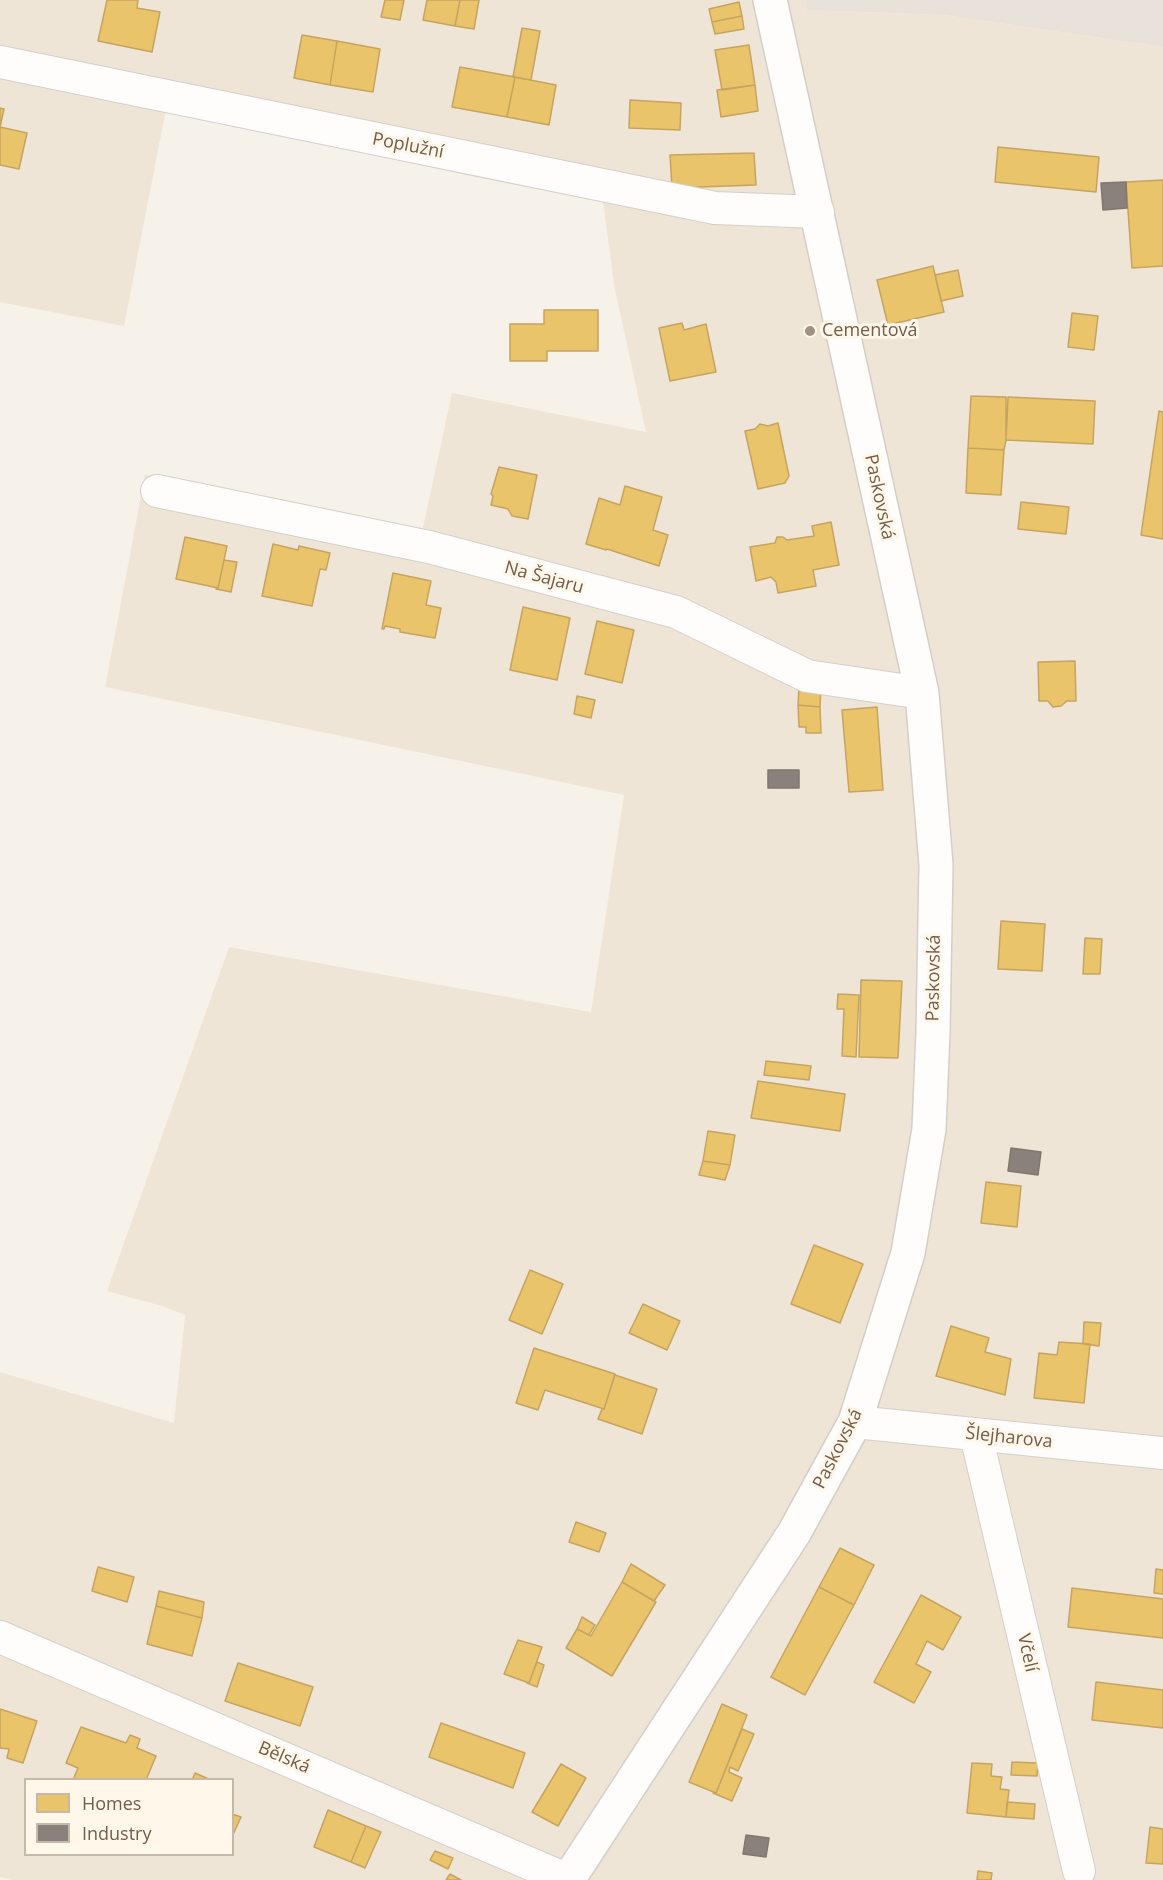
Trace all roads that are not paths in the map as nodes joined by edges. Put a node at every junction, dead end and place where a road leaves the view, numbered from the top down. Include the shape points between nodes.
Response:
1 (770, 0) edge
2 (0, 63) edge
3 (818, 212) junction
4 (157, 491) dead end
5 (922, 693) junction
6 (855, 1422) junction
7 (976, 1435) junction
8 (1163, 1453) edge
9 (0, 1637) edge
10 (1079, 1871) dead end
11 (568, 1880) edge

1 - 3 street, Paskovská
2 - 3 street, Poplužní via 715,208
3 - 5 street, Paskovská
4 - 5 street, Na Šajaru via 429,547 665,609 807,676
5 - 6 street, Paskovská via 936,865 928,1129 908,1253
6 - 7 street, Šlejharova
6 - 11 street, Paskovská via 794,1533
7 - 8 street, Šlejharova
7 - 10 street, Včelí
9 - 11 street, Bělská

